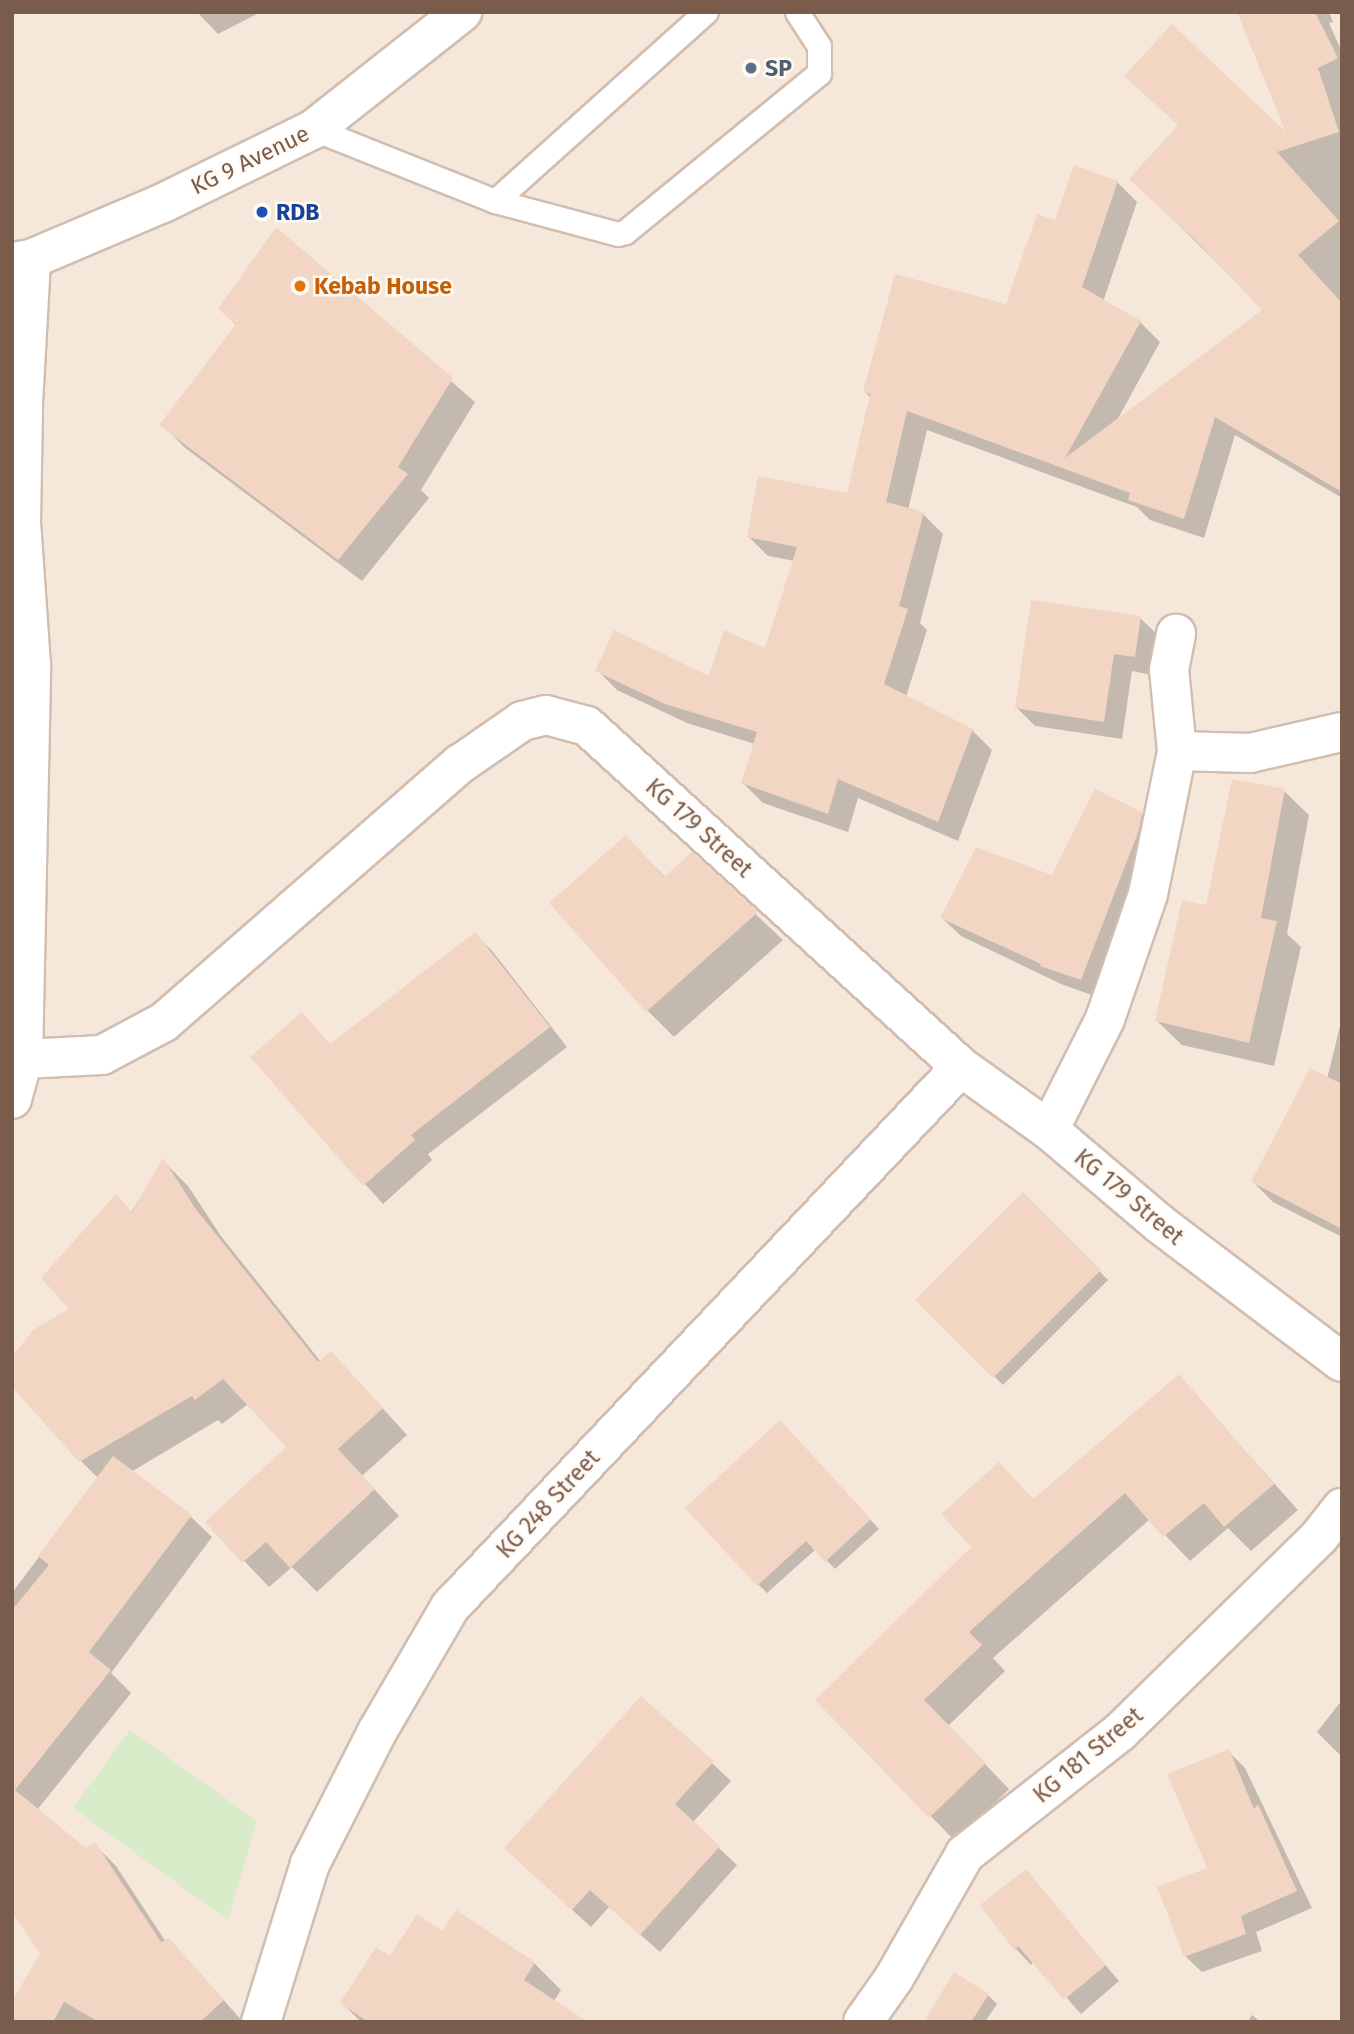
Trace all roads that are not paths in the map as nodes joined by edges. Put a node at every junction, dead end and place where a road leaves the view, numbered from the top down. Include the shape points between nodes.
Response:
1 (462, 12) edge
2 (706, 12) edge
3 (797, 12) edge
4 (314, 129) junction
5 (495, 201) junction
6 (22, 260) edge
7 (18, 408) edge
8 (1176, 634) dead end
9 (1342, 732) edge
10 (1177, 751) junction
11 (19, 833) edge
12 (23, 1059) junction
13 (961, 1068) junction
14 (12, 1099) edge
15 (1049, 1130) junction
16 (1342, 1362) edge
17 (1342, 1508) edge
18 (261, 2022) edge
19 (863, 2022) edge

1 - 4 street, KG 9 Avenue
2 - 5 lane
3 - 5 lane via 819,46 819,73 625,232 608,234
4 - 5 lane
4 - 6 street, KG 9 Avenue via 163,203
6 - 7 street
7 - 11 street via 31,665
8 - 10 street via 1169,670
9 - 10 street via 1250,753
10 - 15 street via 1148,894 1105,1018
11 - 12 street
12 - 13 street, KG 179 Street via 102,1055 164,1022 460,764 522,721 546,715 587,726
12 - 14 street
13 - 15 street, KG 179 Street
13 - 18 street, KG 248 Street via 450,1607 377,1732 310,1864
15 - 16 street, KG 179 Street via 1160,1224
17 - 19 street, KG 181 Street via 1319,1537 1120,1732 965,1854 894,1978

